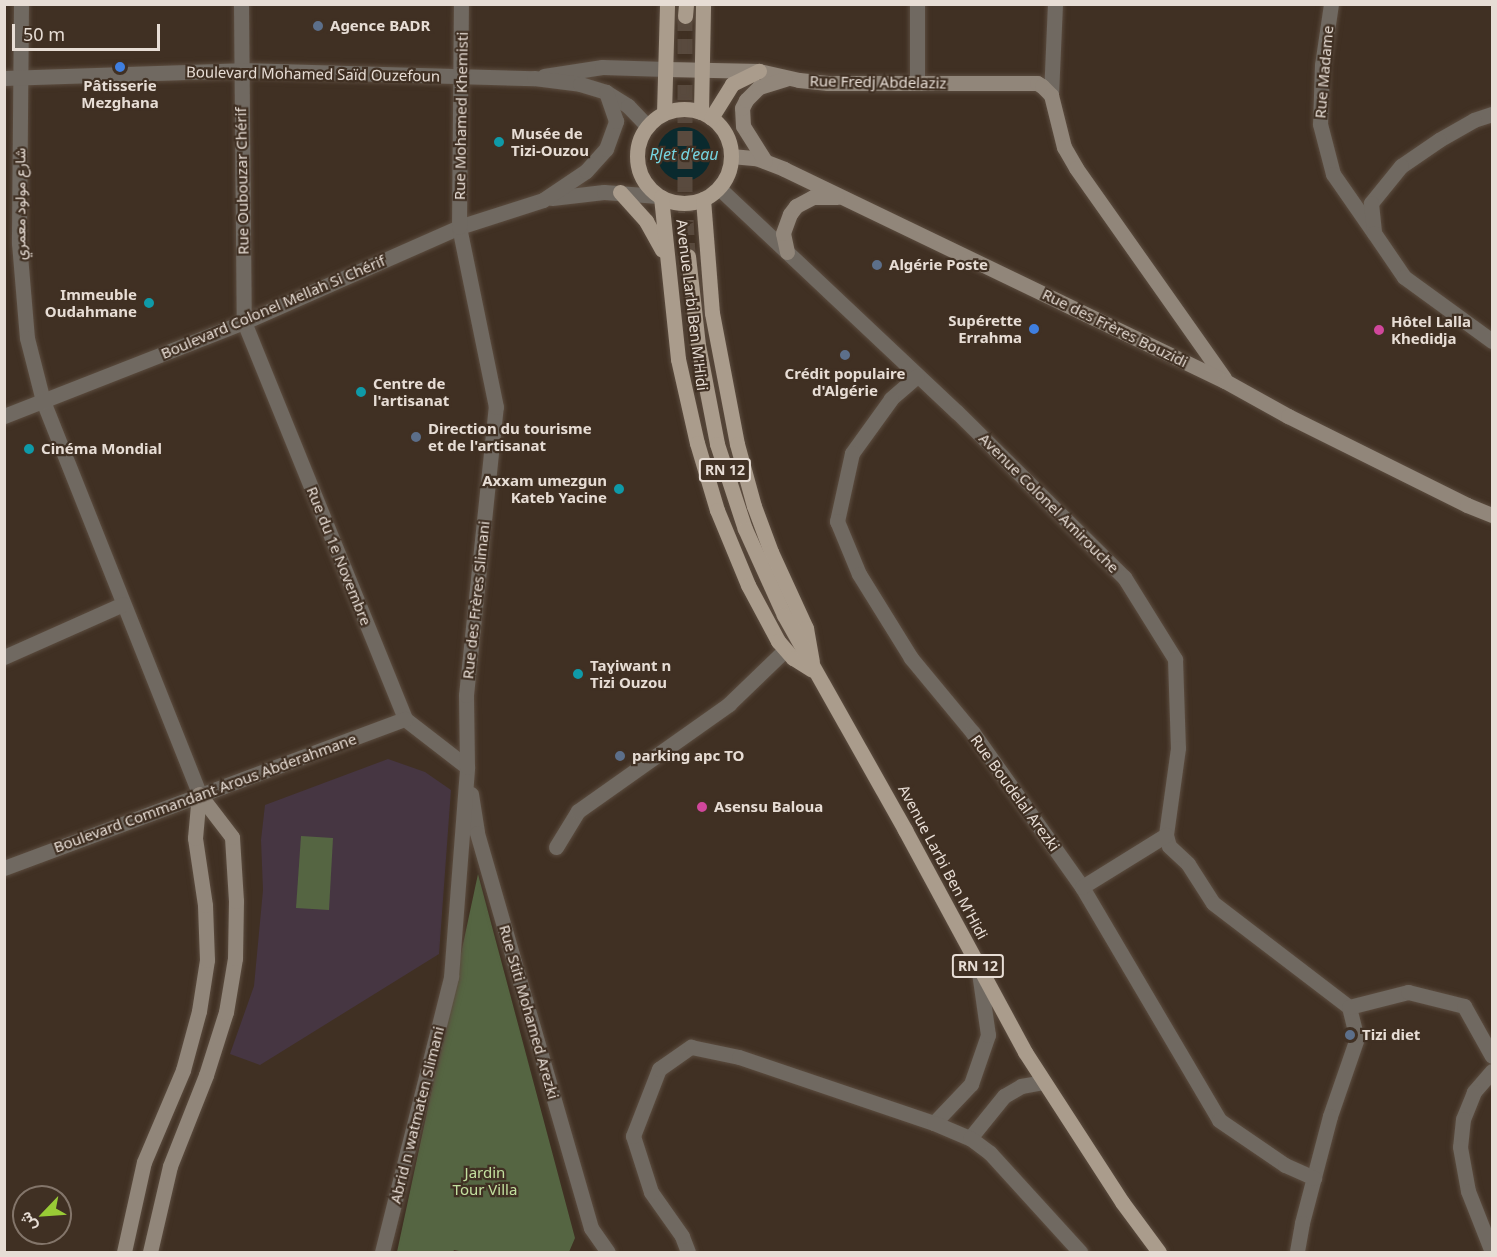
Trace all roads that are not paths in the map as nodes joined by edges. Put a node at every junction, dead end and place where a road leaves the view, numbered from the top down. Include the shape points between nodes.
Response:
1 (21, 4) edge
2 (241, 4) edge
3 (461, 4) edge
4 (667, 4) edge
5 (703, 4) edge
6 (917, 4) edge
7 (1055, 4) edge
8 (1331, 4) edge
9 (666, 69) junction
10 (241, 70) junction
11 (701, 70) junction
12 (759, 71) junction
13 (462, 76) junction
14 (4, 78) edge
15 (21, 78) junction
16 (534, 78) junction
17 (788, 78) junction
18 (917, 82) junction
19 (606, 92) junction
20 (1051, 95) junction
21 (664, 113) junction
22 (1492, 114) edge
23 (706, 115) junction
24 (647, 126) junction
25 (731, 156) junction
26 (765, 161) junction
27 (719, 188) junction
28 (620, 192) junction
29 (660, 197) junction
30 (844, 198) junction
31 (703, 199) junction
32 (543, 200) junction
33 (459, 226) junction
34 (1374, 233) junction
35 (787, 252) junction
36 (665, 255) junction
37 (688, 256) tunnel mouth
38 (244, 322) junction
39 (1492, 341) edge
40 (916, 375) junction
41 (1225, 381) junction
42 (43, 401) junction
43 (4, 417) edge
44 (1492, 514) edge
45 (123, 604) junction
46 (785, 650) junction
47 (4, 657) edge
48 (812, 670) junction
49 (405, 719) junction
50 (467, 766) junction
51 (199, 794) junction
52 (1166, 835) junction
53 (556, 847) dead end
54 (4, 868) edge
55 (1082, 887) junction
56 (978, 966) junction
57 (451, 977) joint
58 (1349, 1007) junction
59 (1492, 1056) edge
60 (1492, 1071) edge
61 (1043, 1082) junction
62 (934, 1123) junction
63 (970, 1138) junction
64 (1314, 1178) junction
65 (124, 1252) edge
66 (150, 1252) edge
67 (382, 1252) edge
68 (608, 1252) edge
69 (688, 1252) edge
70 (1080, 1252) edge
71 (1159, 1252) edge
72 (1298, 1252) edge
73 (1492, 1252) edge

1 - 15 street, شارع مولود معمري
2 - 10 street, Rue Oubouzar Chérif
3 - 13 street, Rue Mohamed Khemisti
4 - 9 main road
5 - 11 main road
6 - 18 street
7 - 20 street
8 - 34 street, Rue Madame via 1322,65 1320,124 1333,174
9 - 11 main road, Rue Fredj Abdelaziz
9 - 16 street, Boulevard Mohamed Saïd Ouzefoun via 602,67
9 - 21 main road
10 - 13 street, Boulevard Mohamed Saïd Ouzefoun
10 - 15 street, Boulevard Mohamed Saïd Ouzefoun
10 - 38 street, Rue Oubouzar Chérif
11 - 12 main road, Rue Fredj Abdelaziz
11 - 23 main road
12 - 17 main road, Rue Fredj Abdelaziz
12 - 23 main road via 732,84
13 - 16 street, Boulevard Mohamed Saïd Ouzefoun
13 - 33 street, Rue Mohamed Khemisti
14 - 15 street, Boulevard Mohamed Saïd Ouzefoun
15 - 42 street, شارع مولود معمري via 19,243 27,338
16 - 19 street, Boulevard Mohamed Saïd Ouzefoun
17 - 18 main road, Rue Fredj Abdelaziz via 828,83
17 - 26 main road via 759,87 742,108 743,126
18 - 20 main road, Rue Fredj Abdelaziz via 1037,83
19 - 24 street, Boulevard Mohamed Saïd Ouzefoun via 628,106
19 - 32 street, Boulevard Colonel Mellah Si Chérif via 616,121 606,149 586,171
20 - 41 main road via 1072,163
21 - 23 main road via 676,110
21 - 24 main road
22 - 34 street via 1439,140 1401,166 1371,203
23 - 25 main road via 726,135
24 - 29 main road via 638,144 637,163 644,182
25 - 26 main road, Rue des Frères Bouzidi
25 - 27 main road
26 - 30 main road, Rue des Frères Bouzidi
27 - 31 main road
27 - 35 street, Avenue Colonel Amirouche
28 - 29 street, Boulevard Colonel Mellah Si Chérif
28 - 32 street, Boulevard Colonel Mellah Si Chérif
28 - 36 main road via 646,221
29 - 31 main road via 678,203
29 - 36 main road, Avenue Larbi Ben M'Hidi
30 - 35 main road via 813,197 796,206 783,233
30 - 41 main road, Rue des Frères Bouzidi
31 - 48 main road, Avenue Larbi Ben M'Hidi via 712,313 737,444 768,543 806,628
32 - 33 street, Boulevard Colonel Mellah Si Chérif
33 - 38 street, Boulevard Colonel Mellah Si Chérif
33 - 50 street, Rue des Frères Slimani via 496,406 466,695
34 - 39 street, Rue Madame via 1404,277
35 - 40 street, Avenue Colonel Amirouche
36 - 46 main road, Avenue Larbi Ben M'Hidi via 678,359 717,510 748,585
37 - 48 main road, Avenue Larbi Ben M'Hidi / RN 12 via 698,345 725,472 756,555
38 - 42 street, Boulevard Colonel Mellah Si Chérif
38 - 49 street, Rue du 1e Novembre
40 - 52 street, Avenue Colonel Amirouche via 1124,577 1175,659 1179,748
40 - 55 street, Rue Boudelal Arezki via 891,399 852,453 837,521 859,574 911,658 973,733
41 - 44 main road, Rue des Frères Bouzidi via 1288,416
42 - 43 street, Boulevard Colonel Mellah Si Chérif
42 - 45 street, شارع مولود معمري
45 - 47 street
45 - 51 street, شارع مولود معمري
46 - 48 main road, Avenue Larbi Ben M'Hidi
46 - 53 street via 729,704 578,811
48 - 56 main road, Avenue Larbi Ben M'Hidi / RN 12 via 896,812
49 - 50 street
49 - 51 street, Boulevard Commandant Arous Abderahmane
50 - 57 street, Rue des Frères Slimani
50 - 68 street, Rue Stiti Mohamed Arezki via 477,833 536,1039 591,1228
51 - 54 street, Boulevard Commandant Arous Abderahmane
51 - 65 main road via 195,838 205,906 207,960 201,1001 183,1070 144,1162
51 - 66 main road via 232,837 235,958 226,1012 170,1166
52 - 55 street
52 - 58 street via 1169,846 1188,864 1213,903
55 - 64 street, Rue Boudelal Arezki via 1219,1120 1285,1165
56 - 61 main road, Avenue Larbi Ben M'Hidi / RN 12
56 - 62 street via 988,1035 971,1084
57 - 67 street, Abrid n watmaten Slimani
58 - 59 street via 1408,992 1464,1006
58 - 64 street via 1357,1038
60 - 73 street via 1474,1092 1463,1119 1460,1147 1468,1191
61 - 63 street via 1021,1086 1004,1096
61 - 71 main road, Avenue Larbi Ben M'Hidi / RN 12
62 - 63 street
62 - 69 street via 739,1057 691,1047 659,1069 633,1136 651,1192 682,1236
63 - 70 street via 990,1153
64 - 72 street

